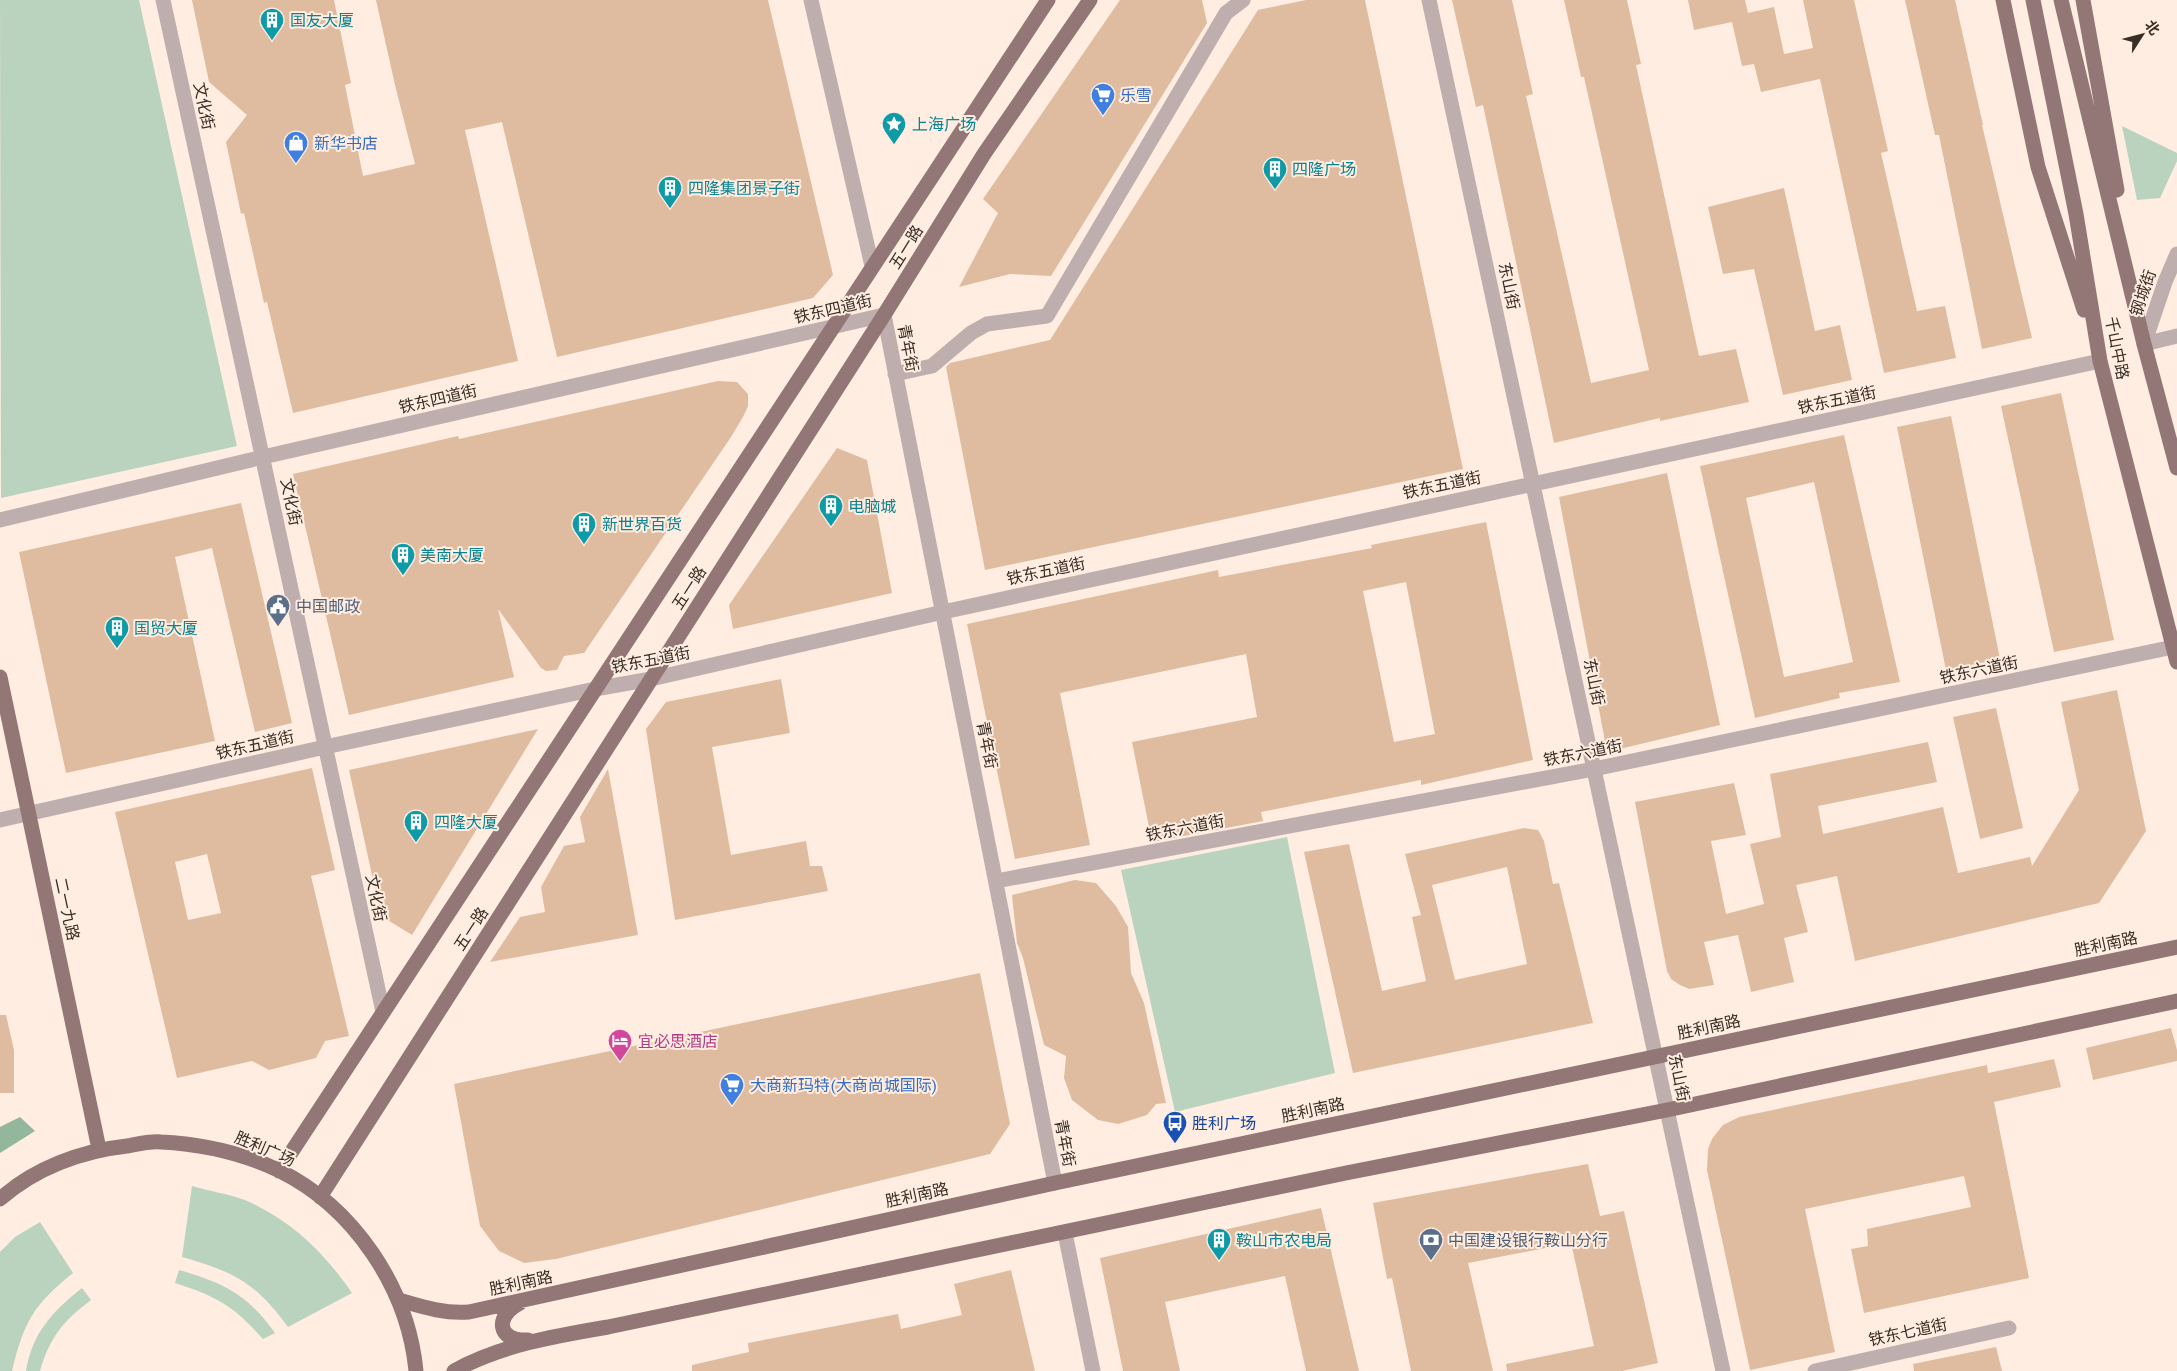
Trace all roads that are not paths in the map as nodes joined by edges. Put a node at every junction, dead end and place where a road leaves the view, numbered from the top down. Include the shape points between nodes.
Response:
1 (163, 0) edge
2 (811, 0) edge
3 (1048, 0) edge
4 (1090, 0) edge
5 (1243, 0) edge
6 (1430, 0) edge
7 (2003, 0) edge
8 (2033, 0) edge
9 (2061, 0) edge
10 (2083, 0) edge
11 (2177, 254) edge
12 (872, 266) junction
13 (884, 315) junction
14 (832, 326) junction
15 (2177, 336) edge
16 (2144, 344) junction
17 (2100, 361) junction
18 (895, 374) junction
19 (263, 457) junction
20 (2177, 468) edge
21 (1533, 484) junction
22 (0, 520) edge
23 (943, 612) junction
24 (2174, 647) junction
25 (2177, 662) edge
26 (0, 677) edge
27 (651, 679) junction
28 (595, 689) junction
29 (325, 747) junction
30 (1594, 769) junction
31 (28, 813) junction
32 (0, 820) edge
33 (996, 882) junction
34 (2177, 946) edge
35 (2177, 1001) edge
36 (383, 1012) junction
37 (1656, 1056) junction
38 (1667, 1110) junction
39 (99, 1149) junction
40 (278, 1170) junction
41 (1055, 1183) junction
42 (320, 1197) junction
43 (0, 1199) edge
44 (1065, 1233) junction
45 (399, 1300) junction
46 (528, 1300) junction
47 (2010, 1328) dead end
48 (554, 1336) junction
49 (416, 1371) edge
50 (454, 1371) edge
51 (1093, 1371) edge
52 (1724, 1371) edge
53 (1814, 1371) edge

1 - 19 street, 文化街
2 - 12 street
3 - 12 main road, 五一路
4 - 13 main road, 五一路 via 984,154
5 - 18 street via 1226,13 1047,316 987,324 971,333 932,366
6 - 21 street, 东山街
7 - 17 main road via 2038,167
8 - 17 main road, 千山中路 via 2076,214
9 - 16 main road, 千山中路
10 - 16 main road
11 - 16 street, 钢城街
12 - 14 main road, 五一路
13 - 14 street, 铁东四道街
13 - 18 street, 青年街
13 - 27 main road, 五一路
14 - 19 street, 铁东四道街
14 - 28 main road, 五一路
15 - 16 street
16 - 20 main road, 千山中路
17 - 21 street, 铁东五道街
17 - 24 main road, 千山中路
18 - 23 street, 青年街
19 - 22 street, 铁东四道街
19 - 29 street, 文化街
21 - 23 street, 铁东五道街
21 - 30 street, 东山街
23 - 27 street, 铁东五道街
23 - 33 street, 青年街
24 - 25 main road, 千山中路
24 - 30 street, 铁东六道街
26 - 31 main road, 二一九路
27 - 28 street, 铁东五道街
27 - 42 main road, 五一路
28 - 29 street, 铁东五道街
28 - 36 main road, 五一路
29 - 31 street, 铁东五道街
29 - 36 street, 文化街
30 - 33 street, 铁东六道街
30 - 37 street, 东山街
31 - 32 street, 铁东五道街
31 - 39 main road, 二一九路
33 - 41 street, 青年街
34 - 37 main road, 胜利南路
35 - 38 main road
36 - 40 main road, 五一路
37 - 38 street, 东山街
37 - 41 main road, 胜利南路
38 - 44 main road via 1346,1173
38 - 52 street, 东山街
39 - 40 main road, 胜利广场 via 160,1142 221,1149
39 - 43 main road, 胜利广场 via 65,1160 14,1187
40 - 42 main road, 胜利广场
41 - 46 main road, 胜利南路
42 - 45 main road, 胜利广场 via 352,1227 379,1262
44 - 48 main road
44 - 51 street
45 - 46 main road, 胜利南路 via 454,1314
45 - 49 main road, 胜利广场 via 414,1350
46 - 48 main road via 506,1313 502,1320 503,1332 521,1340
47 - 53 street, 铁东七道街
48 - 50 main road via 500,1351

